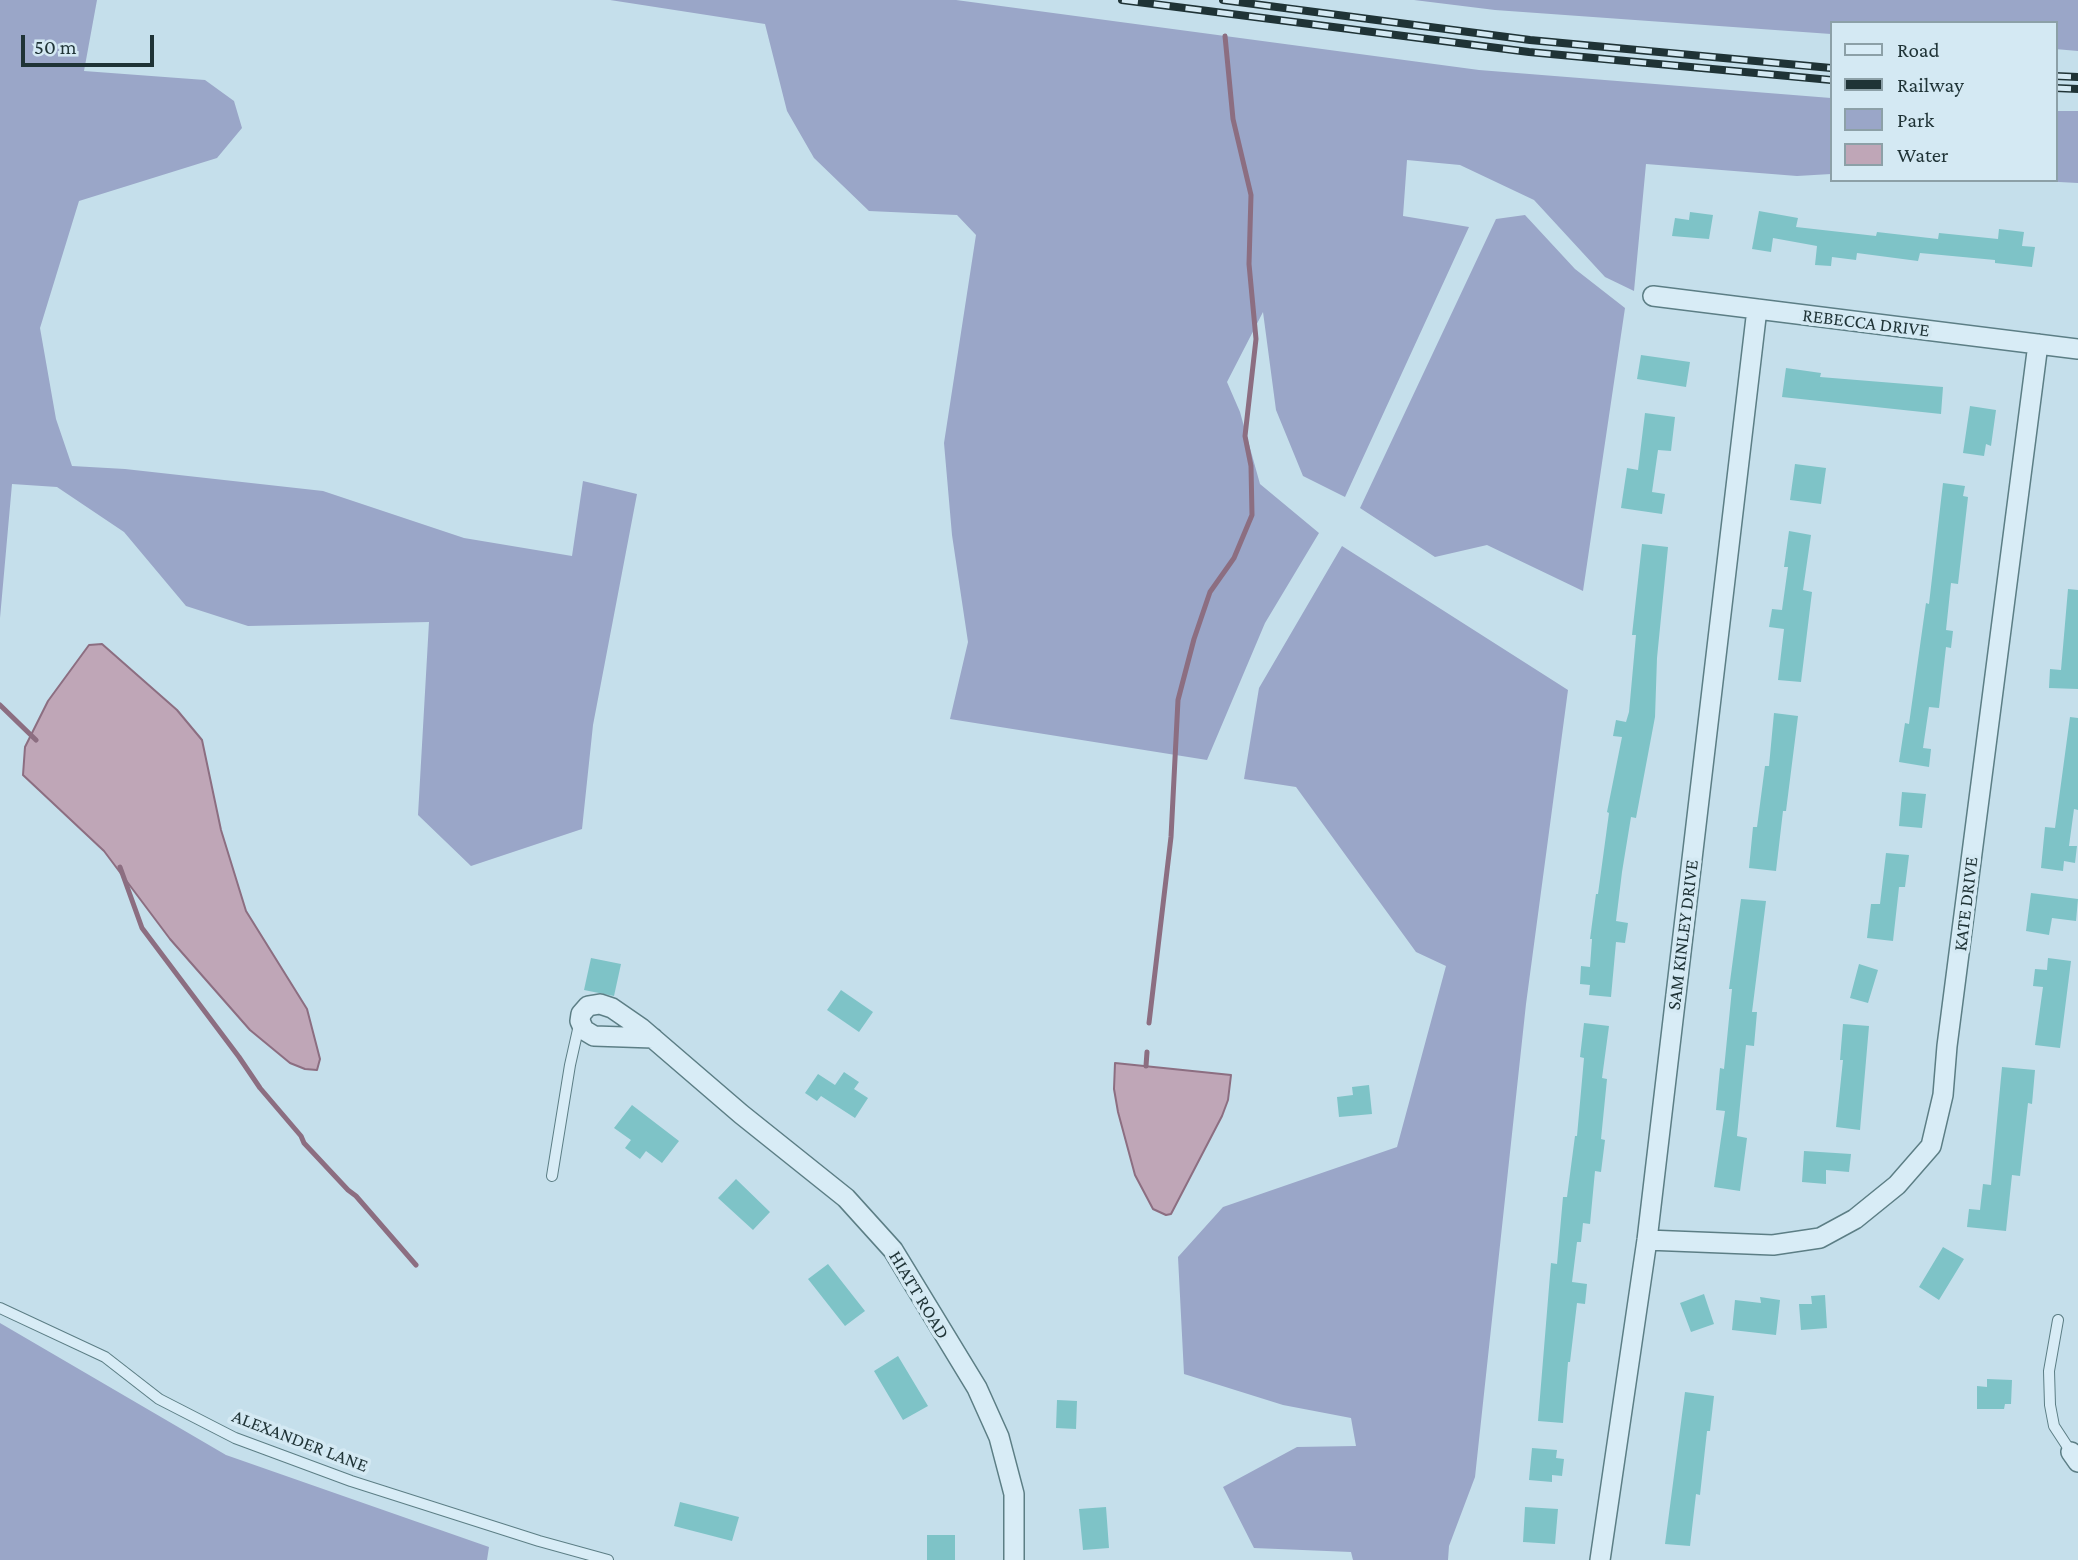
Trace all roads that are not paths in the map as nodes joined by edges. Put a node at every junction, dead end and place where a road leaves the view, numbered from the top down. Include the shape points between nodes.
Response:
1 (1653, 296) dead end
2 (1756, 309) junction
3 (2038, 344) junction
4 (2078, 349) edge
5 (580, 1021) junction
6 (653, 1038) junction
7 (552, 1176) dead end
8 (1647, 1240) junction
9 (0, 1308) edge
10 (2058, 1320) dead end
11 (2074, 1457) edge
12 (608, 1560) edge
13 (1014, 1560) edge
14 (1600, 1560) edge

1 - 2 street, REBECCA DRIVE
2 - 3 street, REBECCA DRIVE
2 - 8 street, SAM KINLEY DRIVE
3 - 4 street, REBECCA DRIVE
3 - 8 street, KATE DRIVE via 1944,1095 1931,1146 1897,1185 1854,1219 1820,1238 1773,1245
5 - 6 street via 583,1030 594,1036
5 - 6 street, HIATT ROAD via 584,1008 600,1004 624,1015
5 - 7 lane
6 - 13 street, HIATT ROAD via 846,1198 893,1250 977,1388 999,1437 1014,1494
8 - 14 street, SAM KINLEY DRIVE
9 - 12 lane, ALEXANDER LANE via 105,1357 159,1399 235,1438 351,1481
10 - 11 lane via 2049,1371 2050,1405 2054,1426

